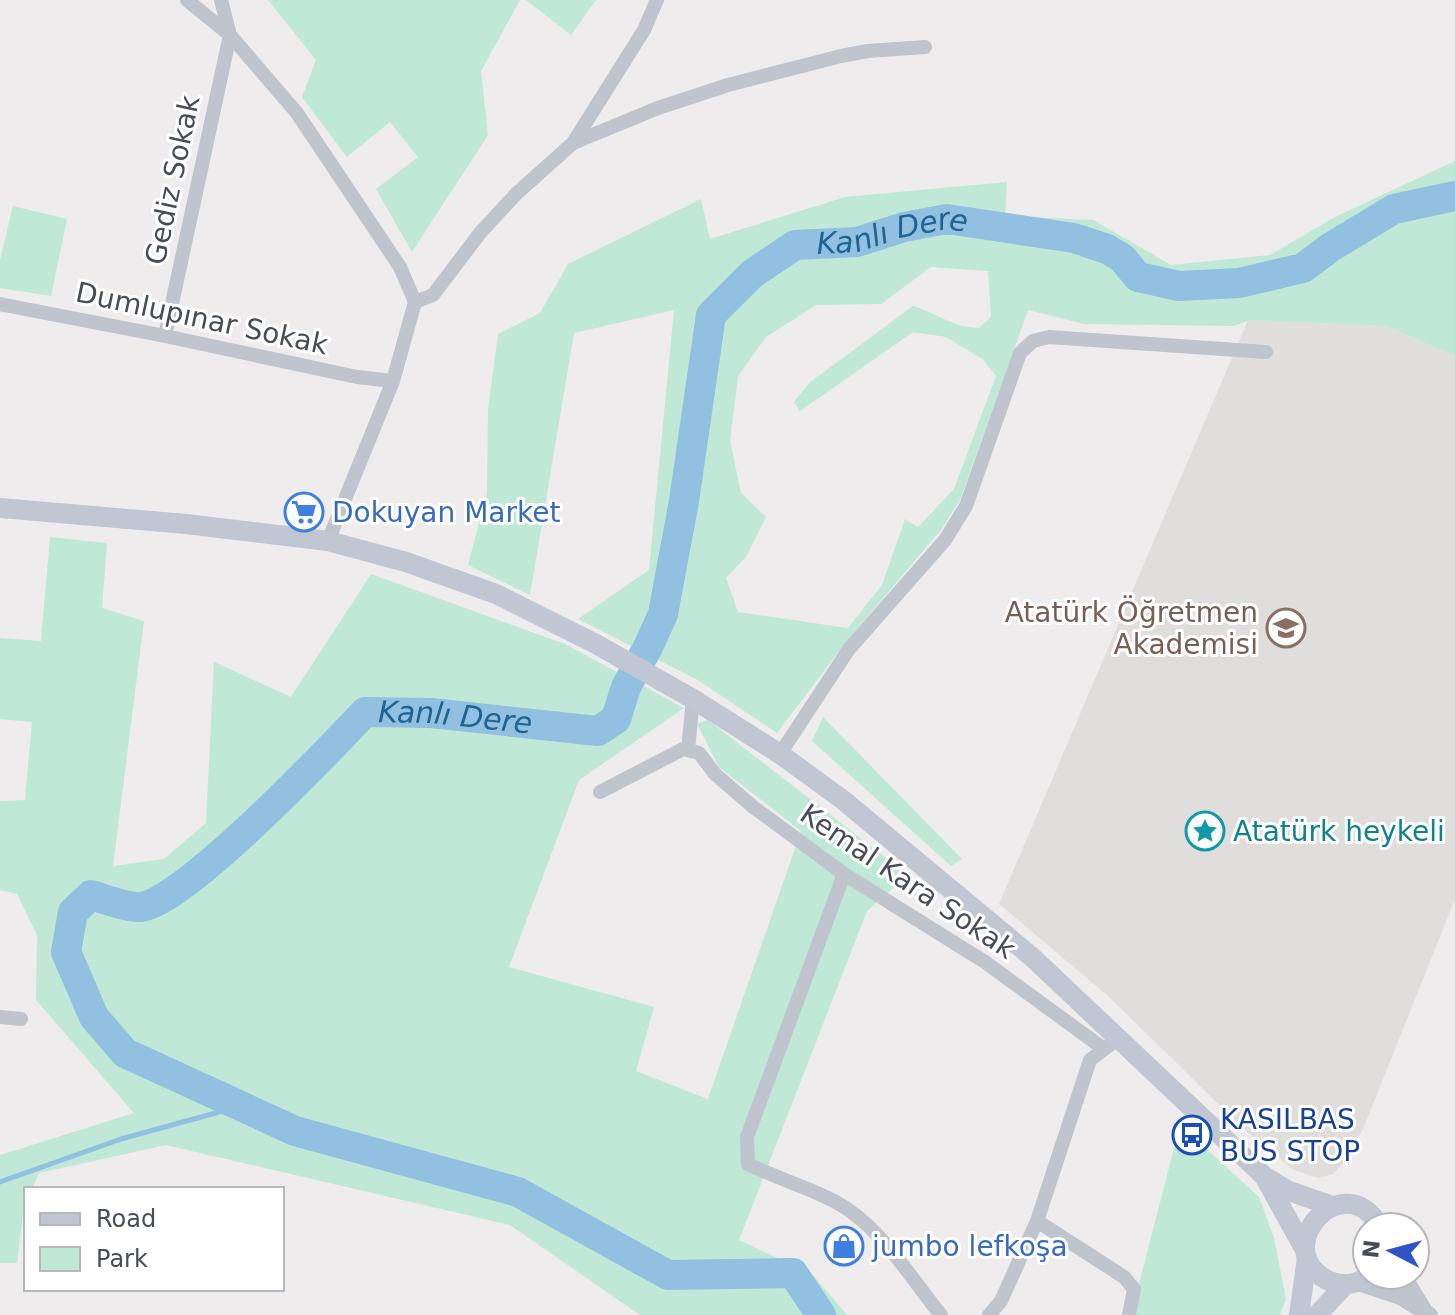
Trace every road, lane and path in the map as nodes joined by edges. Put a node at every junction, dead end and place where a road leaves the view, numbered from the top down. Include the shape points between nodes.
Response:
1 (187, 0) edge
2 (221, 0) edge
3 (657, 0) edge
4 (230, 35) junction
5 (925, 47) dead end
6 (573, 143) junction
7 (415, 302) junction
8 (0, 304) edge
9 (165, 336) junction
10 (1266, 352) dead end
11 (393, 381) junction
12 (0, 508) edge
13 (328, 541) junction
14 (693, 699) junction
15 (688, 750) junction
16 (780, 754) junction
17 (600, 792) dead end
18 (844, 874) junction
19 (0, 1017) edge
20 (21, 1019) dead end
21 (1111, 1044) junction
22 (1264, 1176) junction
23 (1332, 1206) junction
24 (1366, 1211) edge
25 (1037, 1221) junction
26 (1306, 1254) junction
27 (1351, 1282) edge
28 (1351, 1287) edge
29 (1384, 1291) edge
30 (1413, 1291) edge
31 (1427, 1313) edge
32 (941, 1315) edge
33 (989, 1315) edge
34 (1129, 1315) edge
35 (1299, 1315) edge
36 (1317, 1315) edge

1 - 4 street
2 - 4 street
3 - 6 street
4 - 7 street via 297,113 400,267
4 - 9 street, Gediz Sokak
5 - 6 street via 841,56 728,85
6 - 7 street via 480,233 433,295
7 - 11 street
8 - 9 street, Dumlupınar Sokak
9 - 11 street, Dumlupınar Sokak
10 - 16 street via 1049,337 1033,341 1020,353 966,506 952,529 849,649
11 - 13 street
12 - 13 main road
13 - 14 main road via 496,594
14 - 15 street
14 - 16 main road
15 - 17 street
15 - 18 street, Kemal Kara Sokak via 699,753 752,806
16 - 21 main road via 1032,957
18 - 21 street, Kemal Kara Sokak
18 - 32 street via 747,1137 748,1164 858,1217
19 - 20 street
21 - 22 main road
21 - 25 street via 1090,1060
22 - 23 main road
22 - 26 main road
23 - 24 main road
23 - 26 main road via 1311,1223
25 - 33 street via 1001,1301
25 - 34 street via 1124,1277 1134,1289
26 - 27 main road via 1322,1277 1333,1283
26 - 35 main road
28 - 36 main road
29 - 31 street
30 - 31 street

